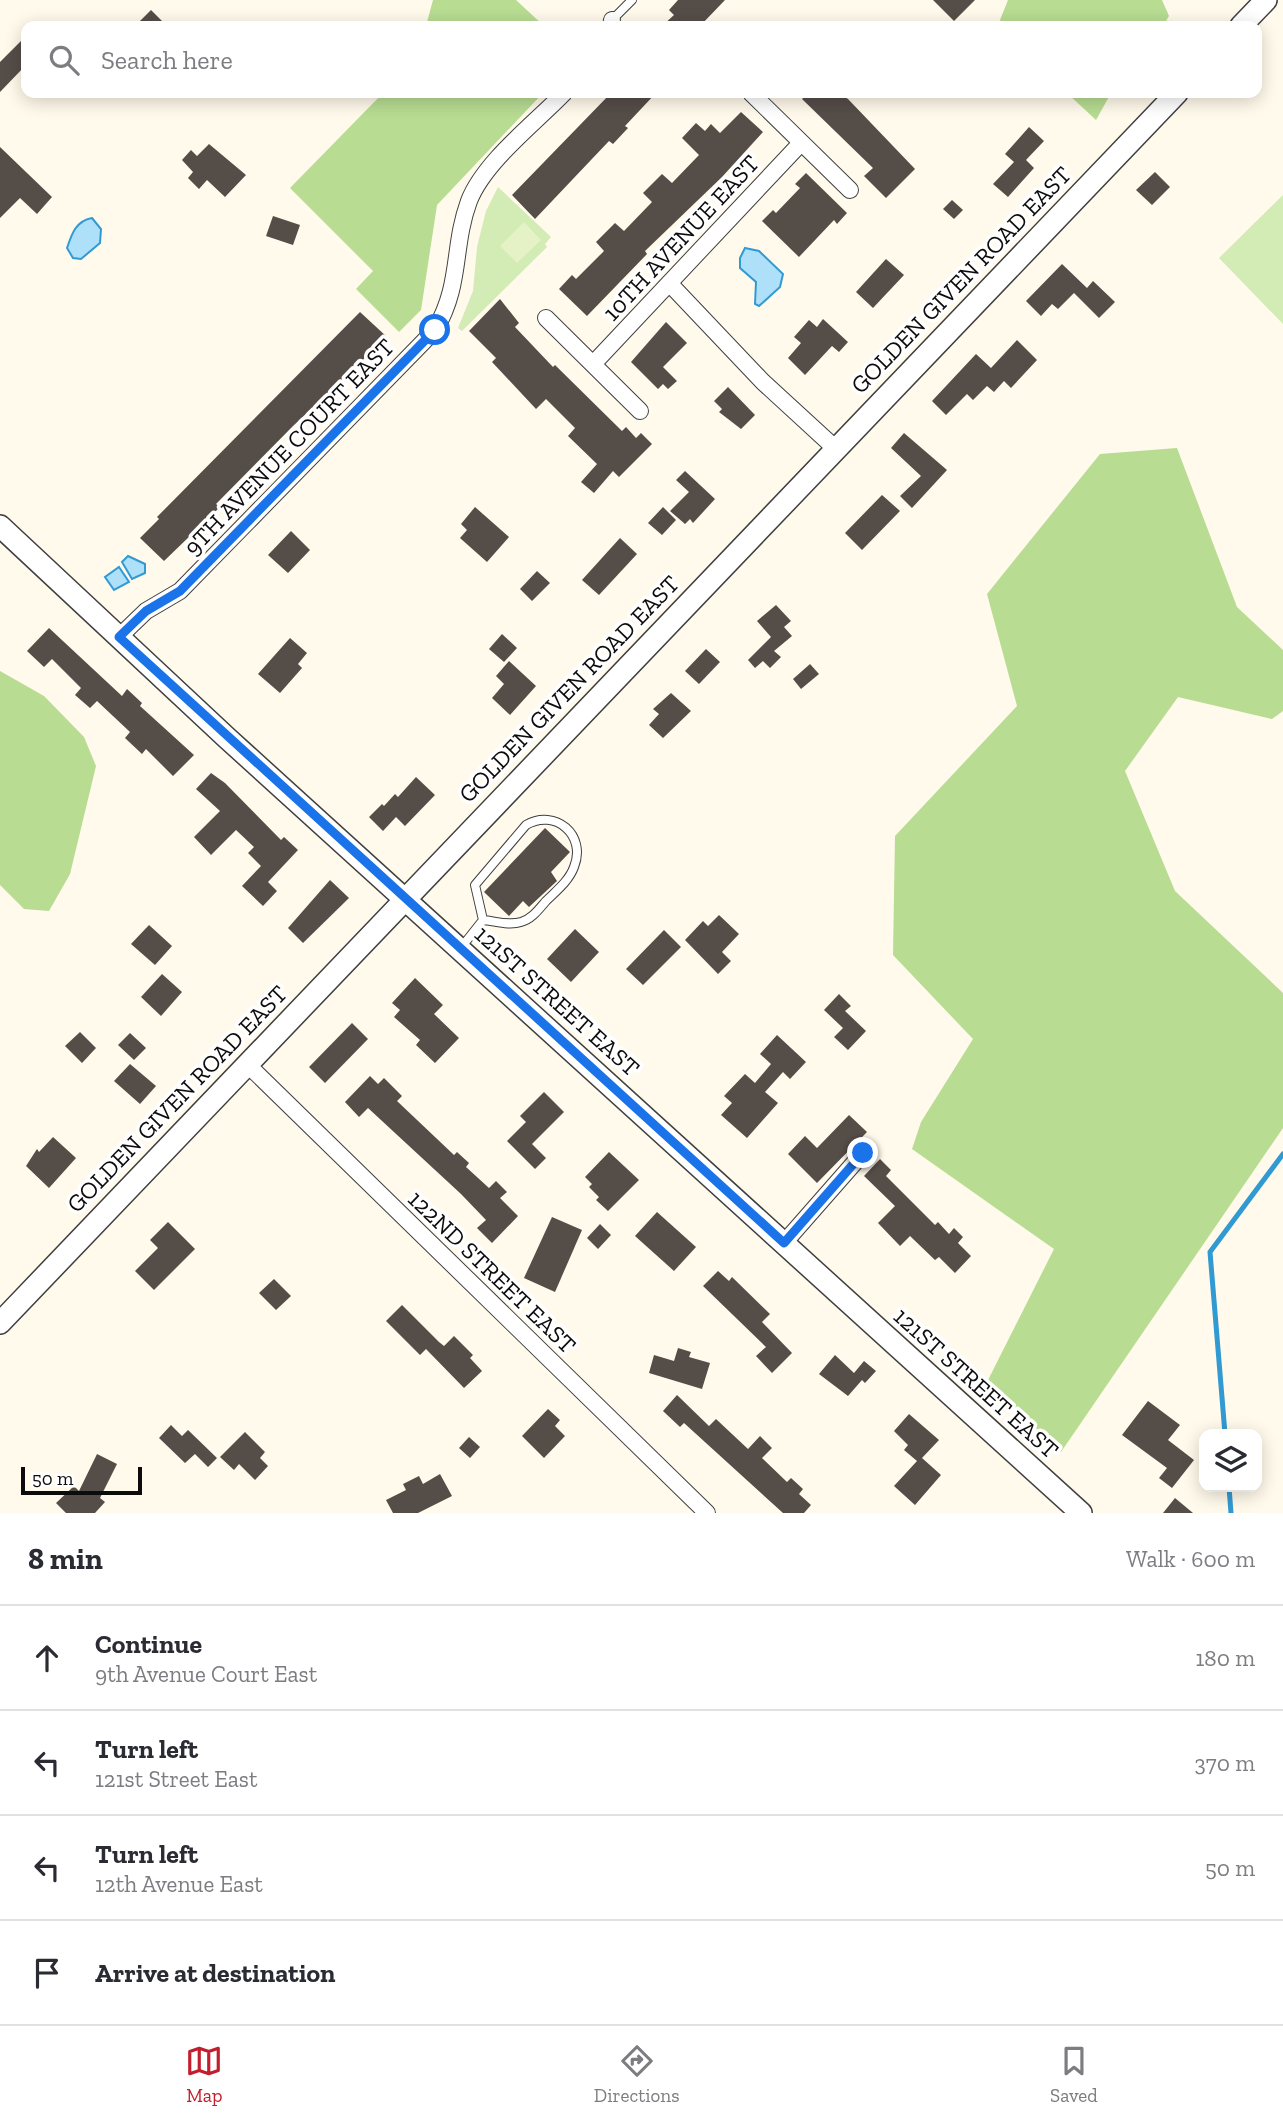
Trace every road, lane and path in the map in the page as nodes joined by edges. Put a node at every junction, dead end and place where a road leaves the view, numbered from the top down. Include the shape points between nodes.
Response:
1 (632, 0) edge
2 (1266, 0) edge
3 (614, 21) edge
4 (1246, 21) edge
5 (559, 98) edge
6 (756, 98) edge
7 (1172, 98) edge
8 (801, 143) junction
9 (850, 190) dead end
10 (670, 284) junction
11 (547, 318) dead end
12 (594, 363) junction
13 (640, 411) dead end
14 (836, 449) junction
15 (0, 526) edge
16 (119, 637) junction
17 (405, 899) junction
18 (483, 919) junction
19 (460, 949) junction
20 (246, 1063) junction
21 (863, 1153) dead end
22 (784, 1243) junction
23 (0, 1324) edge
24 (707, 1513) edge
25 (1081, 1513) edge

1 - 3 lane
2 - 4 street
5 - 16 street, 9TH AVENUE COURT EAST via 494,164 470,198 453,292 435,330 180,591 146,611
6 - 8 street
7 - 14 street, GOLDEN GIVEN ROAD EAST
8 - 9 street
8 - 10 street, 10TH AVENUE EAST
10 - 12 street, 10TH AVENUE EAST
10 - 14 street via 763,382
11 - 12 street
12 - 13 street
14 - 17 street, GOLDEN GIVEN ROAD EAST
15 - 16 street, 121ST STREET EAST
16 - 17 street, 121ST STREET EAST
17 - 19 street, 121ST STREET EAST
17 - 20 street, GOLDEN GIVEN ROAD EAST
18 - 18 lane via 475,885 526,825 549,819 570,831 578,856 574,869 531,917 509,924
18 - 19 lane
19 - 22 street, 121ST STREET EAST
20 - 23 street, GOLDEN GIVEN ROAD EAST
20 - 24 street, 122ND STREET EAST
21 - 22 street
22 - 25 street, 121ST STREET EAST

